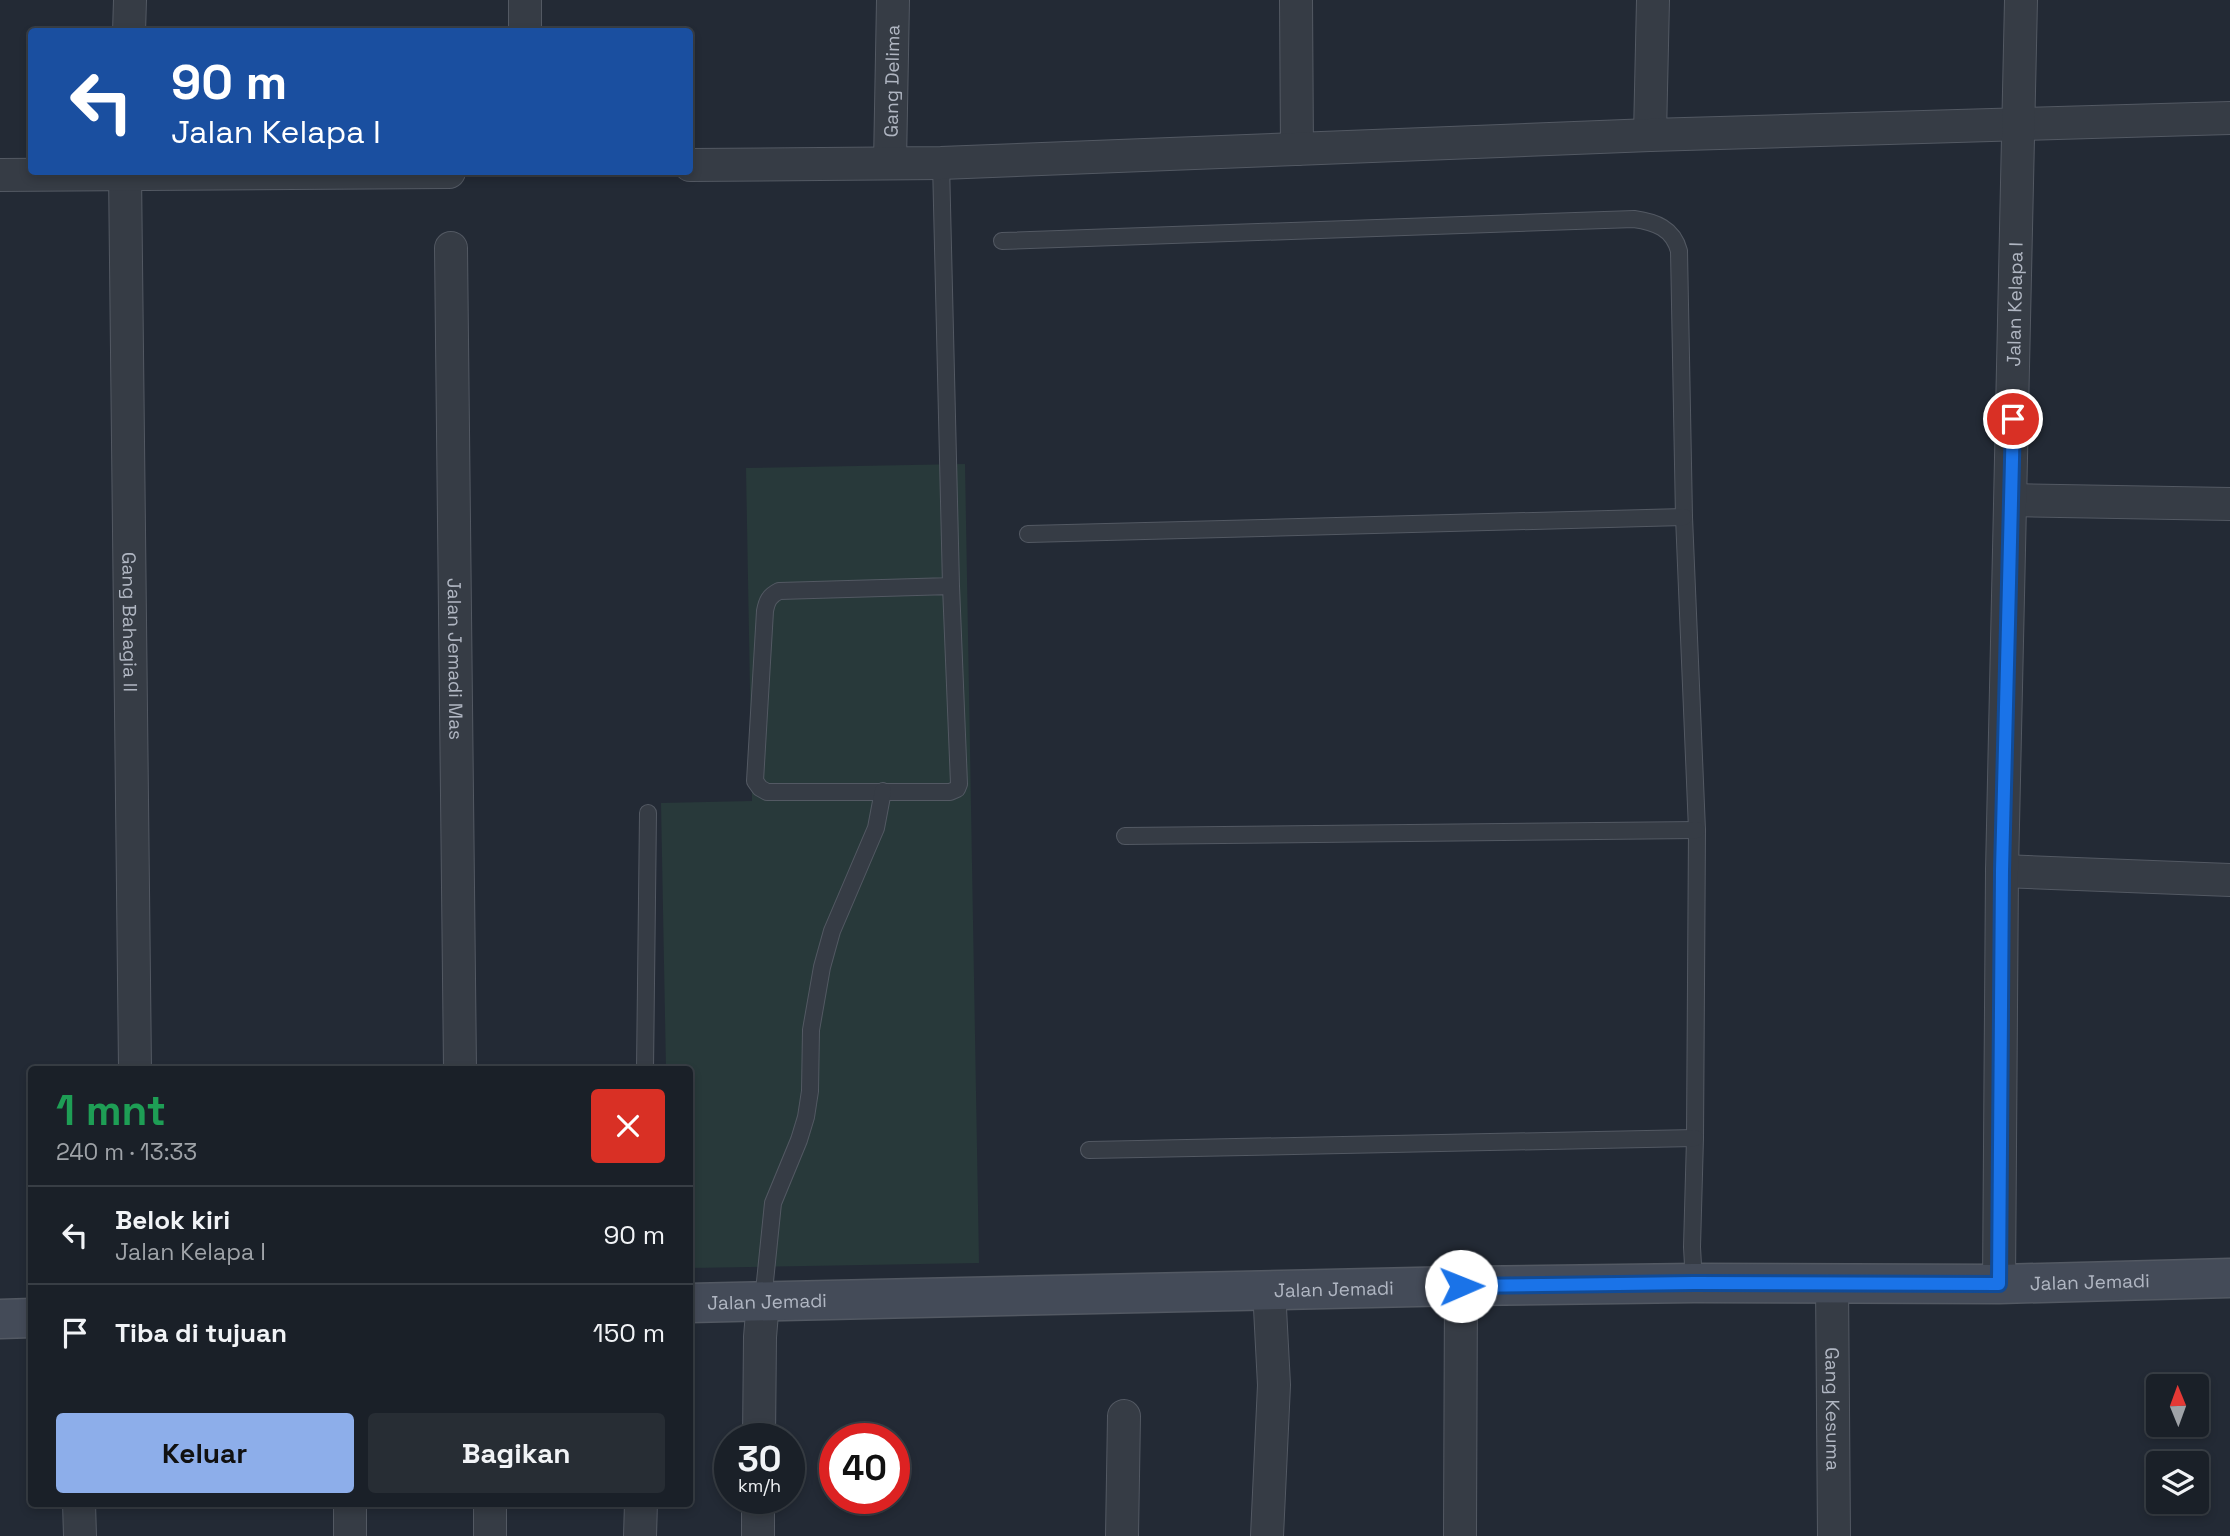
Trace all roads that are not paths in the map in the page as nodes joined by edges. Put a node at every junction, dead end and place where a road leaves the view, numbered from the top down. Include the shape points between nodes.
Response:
1 (130, 0) edge
2 (524, 0) edge
3 (893, 0) edge
4 (1296, 0) edge
5 (1653, 0) edge
6 (2021, 0) edge
7 (129, 28) edge
8 (524, 28) edge
9 (2230, 118) edge
10 (2020, 123) junction
11 (1650, 135) junction
12 (1297, 149) junction
13 (890, 163) junction
14 (941, 163) junction
15 (693, 165) edge
16 (28, 174) edge
17 (0, 175) edge
18 (125, 175) edge
19 (1002, 241) dead end
20 (451, 248) dead end
21 (2011, 500) junction
22 (2230, 504) edge
23 (1684, 517) junction
24 (1028, 534) dead end
25 (951, 586) junction
26 (883, 791) junction
27 (648, 813) dead end
28 (1697, 830) junction
29 (1125, 836) dead end
30 (2002, 871) junction
31 (2230, 880) edge
32 (135, 1066) edge
33 (460, 1066) edge
34 (645, 1066) edge
35 (1695, 1138) junction
36 (1089, 1150) dead end
37 (2230, 1278) edge
38 (1694, 1283) junction
39 (1832, 1283) junction
40 (1999, 1284) junction
41 (1461, 1286) junction
42 (1269, 1289) junction
43 (763, 1301) junction
44 (693, 1303) edge
45 (28, 1318) edge
46 (0, 1319) edge
47 (1124, 1416) dead end
48 (759, 1423) edge
49 (79, 1507) edge
50 (351, 1507) edge
51 (490, 1507) edge
52 (640, 1507) edge
53 (758, 1514) edge
54 (79, 1536) edge
55 (350, 1536) edge
56 (490, 1536) edge
57 (640, 1536) edge
58 (758, 1536) edge
59 (1122, 1536) edge
60 (1267, 1536) edge
61 (1460, 1536) edge
62 (1834, 1536) edge

1 - 7 street
2 - 8 street
3 - 13 street, Gang Delima
4 - 12 street
5 - 11 street
6 - 10 street, Jalan Kelapa I
9 - 10 street
10 - 11 street
10 - 21 street, Jalan Kelapa I
11 - 12 street
12 - 14 street
13 - 14 street
13 - 15 street
14 - 25 lane
16 - 17 street
18 - 32 street, Gang Bahagia II
19 - 23 lane via 1634,219 1660,225 1672,235 1679,251
20 - 33 street, Jalan Jemadi Mas
21 - 22 street
21 - 30 street, Jalan Kelapa I
23 - 24 lane
23 - 28 lane
25 - 26 lane via 959,784 950,792
25 - 26 lane via 779,591 767,600 756,784 767,792
26 - 43 lane via 877,828 836,920 822,967 811,1030 806,1117 773,1203
27 - 34 lane
28 - 29 lane
28 - 35 lane
30 - 31 street
30 - 40 street, Jalan Kelapa I
35 - 36 lane
35 - 38 lane
37 - 40 street, Jalan Jemadi
38 - 39 street, Jalan Jemadi
38 - 41 street, Jalan Jemadi
39 - 40 street, Jalan Jemadi
39 - 62 street, Gang Kesuma
41 - 42 street, Jalan Jemadi
41 - 61 street
42 - 43 street, Jalan Jemadi
42 - 60 street via 1273,1385
43 - 44 street, Jalan Jemadi
43 - 48 street
45 - 46 street
47 - 59 street
49 - 54 street
50 - 55 street
51 - 56 street
52 - 57 street
53 - 58 street

